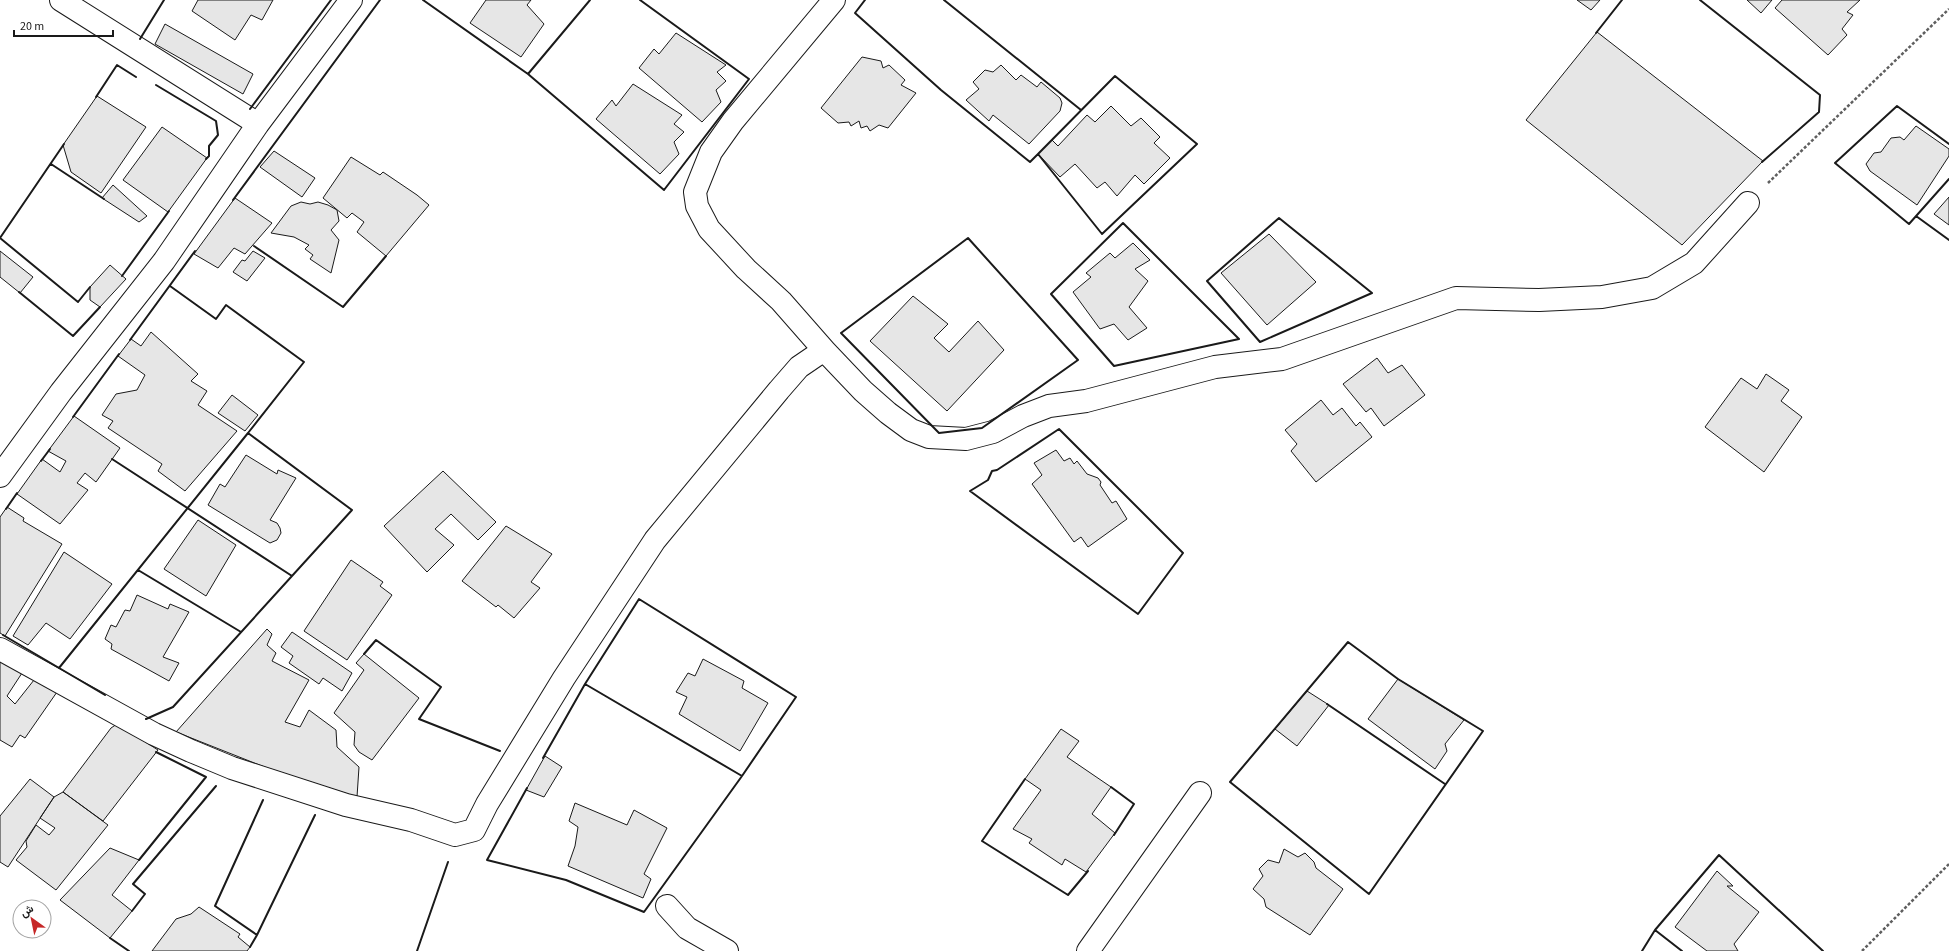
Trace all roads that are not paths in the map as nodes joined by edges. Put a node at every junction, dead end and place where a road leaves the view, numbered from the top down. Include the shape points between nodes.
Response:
1 (61, 0) edge
2 (351, 0) edge
3 (834, 0) edge
4 (258, 124) junction
5 (1748, 203) road end
6 (824, 350) junction
7 (3, 464) edge
8 (0, 649) edge
9 (1200, 793) dead end
10 (667, 906) dead end
11 (727, 951) edge
12 (1088, 951) edge

1 - 4 street
2 - 4 street
3 - 6 street via 733,120 711,152 695,192 697,206 709,229 746,269 781,301
4 - 7 street via 164,261
5 - 6 street via 1694,263 1652,288 1602,297 1539,300 1456,298 1282,359 1214,367 1086,401 1050,406 1023,416 993,432 966,439 929,437 911,430 863,391
6 - 8 street via 799,368 779,390 655,540 564,678 487,804 474,830 455,835 411,820 346,805 232,768 154,734
9 - 12 street
10 - 11 street via 687,928

